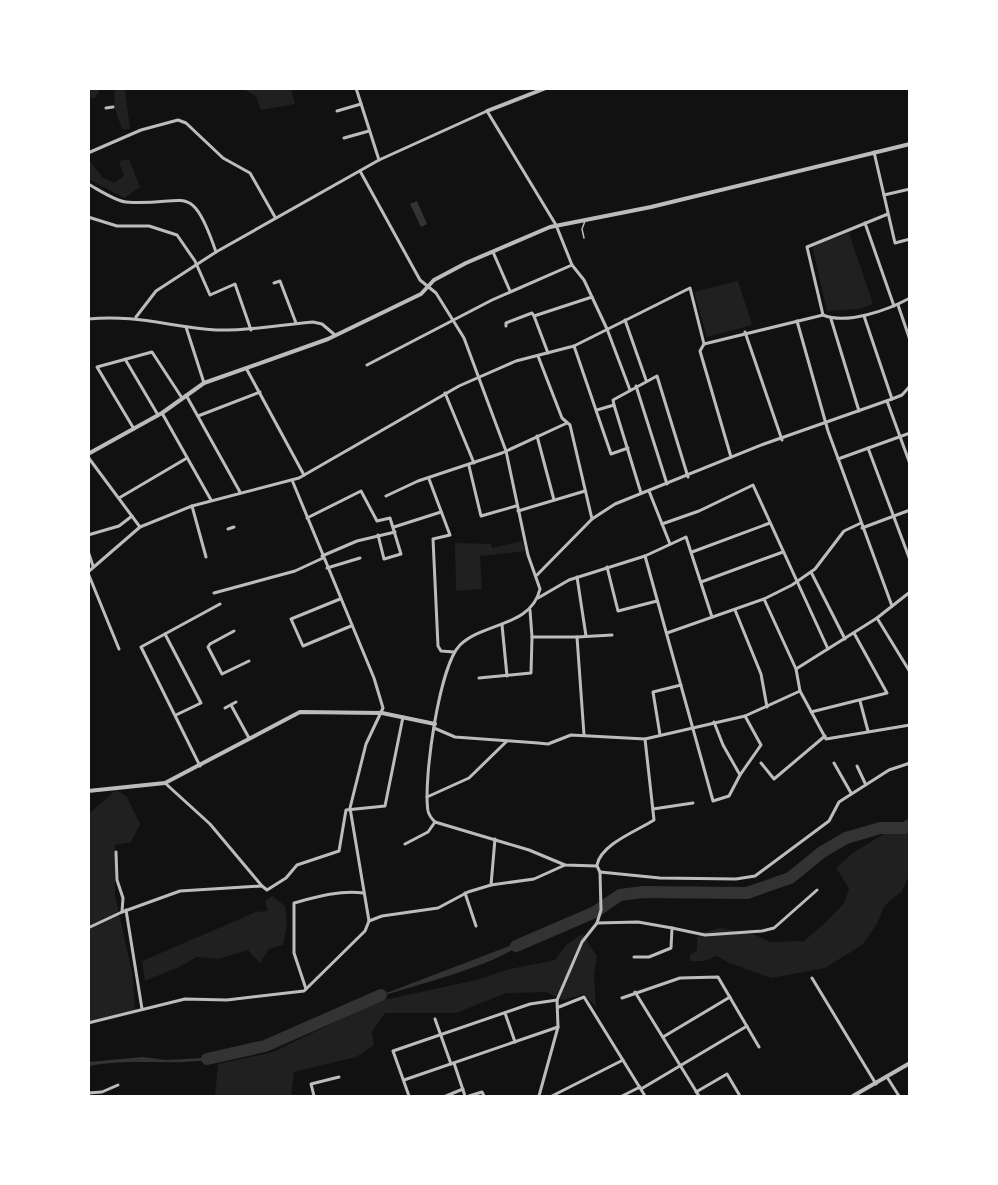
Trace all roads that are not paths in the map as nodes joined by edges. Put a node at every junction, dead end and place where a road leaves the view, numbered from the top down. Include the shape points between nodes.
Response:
1 (356, 88) edge
2 (546, 88) edge
3 (361, 104) junction
4 (113, 107) dead end
5 (106, 108) dead end
6 (337, 111) dead end
7 (488, 111) junction
8 (369, 131) junction
9 (344, 138) dead end
10 (909, 144) edge
11 (874, 152) junction
12 (88, 153) edge
13 (380, 160) junction
14 (360, 171) junction
15 (88, 184) edge
16 (909, 189) edge
17 (884, 195) junction
18 (888, 214) junction
19 (88, 217) edge
20 (275, 217) junction
21 (585, 221) junction
22 (865, 224) junction
23 (556, 225) junction
24 (584, 238) dead end
25 (909, 239) edge
26 (216, 252) junction
27 (493, 252) junction
28 (572, 265) junction
29 (196, 266) junction
30 (274, 283) dead end
31 (428, 286) junction
32 (511, 292) junction
33 (592, 297) junction
34 (909, 298) edge
35 (896, 305) junction
36 (823, 315) junction
37 (864, 315) junction
38 (534, 316) junction
39 (136, 317) junction
40 (88, 319) edge
41 (625, 319) junction
42 (831, 319) junction
43 (453, 320) junction
44 (797, 321) junction
45 (296, 323) junction
46 (506, 326) dead end
47 (186, 327) junction
48 (607, 329) junction
49 (251, 330) junction
50 (745, 333) junction
51 (335, 335) junction
52 (909, 340) edge
53 (704, 344) junction
54 (573, 346) junction
55 (548, 353) junction
56 (538, 356) junction
57 (125, 359) junction
58 (368, 365) dead end
59 (246, 368) junction
60 (479, 378) junction
61 (646, 381) junction
62 (204, 383) junction
63 (636, 386) junction
64 (909, 389) edge
65 (630, 390) junction
66 (260, 392) junction
67 (445, 393) junction
68 (184, 396) junction
69 (892, 399) junction
70 (887, 401) junction
71 (614, 405) junction
72 (597, 410) junction
73 (859, 411) junction
74 (160, 414) junction
75 (198, 416) junction
76 (567, 423) junction
77 (826, 424) junction
78 (134, 429) junction
79 (909, 433) edge
80 (537, 436) junction
81 (900, 437) junction
82 (782, 440) junction
83 (628, 448) junction
84 (868, 448) junction
85 (506, 451) junction
86 (89, 453) edge
87 (731, 457) junction
88 (187, 458) junction
89 (838, 459) junction
90 (475, 464) junction
91 (909, 464) edge
92 (469, 466) junction
93 (304, 475) junction
94 (688, 477) junction
95 (429, 479) junction
96 (292, 480) junction
97 (667, 484) junction
98 (585, 491) junction
99 (649, 491) junction
100 (240, 492) junction
101 (641, 493) junction
102 (386, 496) dead end
103 (119, 498) junction
104 (211, 500) junction
105 (554, 500) junction
106 (192, 506) junction
107 (516, 506) junction
108 (909, 510) edge
109 (517, 511) junction
110 (441, 512) junction
111 (132, 516) junction
112 (893, 516) junction
113 (307, 518) junction
114 (592, 519) junction
115 (770, 523) junction
116 (861, 523) junction
117 (662, 524) junction
118 (140, 527) junction
119 (234, 527) dead end
120 (394, 527) junction
121 (862, 528) junction
122 (228, 529) dead end
123 (395, 532) junction
124 (88, 535) edge
125 (378, 535) junction
126 (670, 544) junction
127 (88, 551) edge
128 (692, 552) junction
129 (783, 552) junction
130 (645, 556) junction
131 (206, 557) dead end
132 (322, 557) junction
133 (360, 558) dead end
134 (909, 560) edge
135 (93, 567) junction
136 (607, 567) junction
137 (327, 568) junction
138 (811, 572) junction
139 (88, 573) edge
140 (537, 575) junction
141 (577, 577) junction
142 (795, 581) junction
143 (701, 582) junction
144 (214, 593) dead end
145 (909, 593) edge
146 (538, 598) junction
147 (340, 599) junction
148 (764, 600) junction
149 (657, 601) junction
150 (220, 604) dead end
151 (892, 606) junction
152 (530, 609) junction
153 (735, 610) junction
154 (712, 617) junction
155 (878, 618) junction
156 (502, 625) junction
157 (351, 626) junction
158 (234, 631) dead end
159 (667, 633) junction
160 (854, 633) junction
161 (165, 634) junction
162 (612, 635) dead end
163 (586, 636) junction
164 (532, 637) junction
165 (577, 637) junction
166 (845, 639) junction
167 (119, 649) dead end
168 (828, 649) junction
169 (454, 652) junction
170 (249, 661) dead end
171 (796, 669) junction
172 (909, 672) edge
173 (507, 676) junction
174 (478, 678) dead end
175 (681, 685) junction
176 (800, 692) junction
177 (860, 701) junction
178 (236, 702) dead end
179 (231, 705) junction
180 (767, 707) junction
181 (225, 708) dead end
182 (811, 712) junction
183 (382, 713) junction
184 (176, 716) junction
185 (745, 716) junction
186 (403, 717) junction
187 (714, 722) junction
188 (909, 725) edge
189 (434, 726) junction
190 (692, 727) junction
191 (868, 732) junction
192 (584, 735) junction
193 (660, 735) junction
194 (825, 736) junction
195 (249, 738) junction
196 (645, 739) junction
197 (507, 741) junction
198 (761, 763) dead end
199 (834, 763) dead end
200 (909, 763) edge
201 (200, 766) junction
202 (856, 766) dead end
203 (740, 775) junction
204 (165, 783) junction
205 (865, 784) junction
206 (88, 791) edge
207 (851, 793) junction
208 (427, 797) junction
209 (693, 803) dead end
210 (350, 808) junction
211 (653, 809) junction
212 (435, 822) junction
213 (495, 839) junction
214 (405, 844) dead end
215 (116, 852) dead end
216 (565, 865) junction
217 (597, 866) junction
218 (600, 872) junction
219 (491, 885) junction
220 (262, 886) junction
221 (817, 890) dead end
222 (363, 893) junction
223 (465, 893) junction
224 (126, 910) junction
225 (122, 912) junction
226 (369, 921) junction
227 (597, 923) junction
228 (476, 926) dead end
229 (88, 928) edge
230 (672, 928) junction
231 (634, 957) dead end
232 (812, 978) dead end
233 (306, 989) junction
234 (635, 992) junction
235 (730, 997) junction
236 (622, 998) dead end
237 (557, 1000) junction
238 (559, 1006) junction
239 (142, 1009) junction
240 (505, 1013) junction
241 (435, 1019) dead end
242 (88, 1023) edge
243 (747, 1026) junction
244 (558, 1027) junction
245 (441, 1034) junction
246 (663, 1037) junction
247 (515, 1042) junction
248 (759, 1047) dead end
249 (623, 1060) junction
250 (452, 1063) junction
251 (909, 1063) edge
252 (681, 1066) junction
253 (339, 1077) dead end
254 (887, 1077) junction
255 (404, 1080) junction
256 (876, 1084) junction
257 (118, 1085) dead end
258 (640, 1088) junction
259 (463, 1089) junction
260 (88, 1093) edge
261 (696, 1095) edge
262 (314, 1096) edge
263 (410, 1096) edge
264 (446, 1096) edge
265 (467, 1096) edge
266 (484, 1096) edge
267 (539, 1096) edge
268 (552, 1096) edge
269 (622, 1096) edge
270 (645, 1096) edge
271 (740, 1096) edge
272 (853, 1096) edge
273 (899, 1096) edge

1 - 3 street
2 - 7 street
3 - 6 street
3 - 8 street
4 - 5 street
7 - 13 street
7 - 23 street
8 - 9 street
8 - 13 street
10 - 11 street
11 - 17 street
11 - 21 street
12 - 20 street via 141,130 178,120 223,158 250,173
13 - 14 street
14 - 20 street
14 - 31 street via 415,272
15 - 26 street via 124,202 182,199 190,203 206,222
16 - 17 street
17 - 18 street
18 - 22 street
18 - 25 street via 895,243
19 - 29 street via 117,226 149,226 171,232 183,242
20 - 26 street
21 - 23 street
21 - 24 lane
22 - 35 street
22 - 36 street via 807,247
23 - 27 street
23 - 28 street
26 - 29 street
27 - 31 street
27 - 32 street
28 - 32 street
28 - 33 street
29 - 39 street via 156,291
29 - 49 street via 210,295 235,284
30 - 45 street via 280,281
31 - 43 street
31 - 51 street via 421,294
32 - 43 street
33 - 38 street
33 - 48 street
34 - 35 street
35 - 37 street
35 - 52 street
36 - 42 street
36 - 44 street
37 - 42 street
37 - 69 street
38 - 46 street via 532,313 506,322
38 - 55 street
39 - 40 street
39 - 47 street
41 - 48 street
41 - 53 street via 690,288
41 - 61 street
42 - 73 street
43 - 58 street
43 - 60 street
44 - 50 street
44 - 77 street
45 - 49 street
45 - 51 street via 322,324
47 - 49 street
47 - 62 street
48 - 54 street
48 - 65 street
50 - 53 street
50 - 82 street
51 - 59 street
53 - 87 street via 700,351
54 - 55 street
54 - 72 street
55 - 56 street
56 - 60 street via 516,361
56 - 76 street
57 - 68 street via 152,352
57 - 74 street
57 - 78 street via 97,367
59 - 62 street
59 - 66 street
60 - 67 street
60 - 85 street
61 - 63 street
61 - 94 street via 657,376
62 - 68 street
63 - 65 street
63 - 97 street
64 - 69 street
65 - 71 street via 613,399
66 - 75 street
66 - 93 street
67 - 90 street
67 - 93 street
68 - 74 street
68 - 75 street
69 - 70 street
70 - 73 street
70 - 81 street
71 - 72 street
71 - 83 street
72 - 83 street via 611,454
73 - 77 street
74 - 78 street
74 - 88 street
75 - 100 street
76 - 80 street
76 - 98 street
77 - 82 street
77 - 89 street
78 - 86 street
79 - 81 street
80 - 85 street
80 - 105 street
81 - 84 street
81 - 91 street
82 - 87 street
83 - 101 street
84 - 89 street
84 - 112 street
85 - 90 street
85 - 107 street
86 - 103 street
87 - 94 street
88 - 103 street
88 - 104 street
89 - 116 street
90 - 92 street
92 - 95 street
92 - 107 street via 481,516
93 - 96 street
94 - 97 street
95 - 102 street
95 - 110 street
96 - 100 street
96 - 113 street
97 - 99 street
98 - 105 street
98 - 114 street
99 - 101 street
99 - 117 street
100 - 104 street
101 - 114 street
103 - 111 street
104 - 106 street
105 - 109 street
106 - 118 street
106 - 131 street
107 - 109 street
108 - 112 street
109 - 140 street
110 - 120 street
110 - 169 street via 450,535 433,540 438,646 441,651
111 - 118 street
111 - 124 street via 119,526
112 - 121 street
112 - 134 street
113 - 120 street via 362,491 372,517 377,521 390,518
113 - 132 street
114 - 140 street
115 - 117 street via 753,485
115 - 128 street
115 - 129 street
116 - 121 street
116 - 138 street via 839,536
117 - 126 street
118 - 135 street
119 - 122 street
120 - 123 street
121 - 151 street
123 - 125 street
123 - 125 street via 401,554 384,559
125 - 132 street
126 - 128 street via 686,537
126 - 130 street
127 - 135 street
128 - 143 street
129 - 142 street
129 - 143 street
130 - 136 street
130 - 149 street
132 - 137 street
132 - 144 street via 295,570
133 - 137 street
135 - 139 street
136 - 141 street
136 - 149 street via 618,610
137 - 147 street
138 - 142 street
138 - 166 street
139 - 167 street
140 - 146 street
141 - 146 street
141 - 163 street
142 - 148 street
142 - 168 street
143 - 154 street
145 - 151 street
146 - 152 street
147 - 157 street
147 - 157 street via 291,619 303,646
148 - 153 street
148 - 171 street
149 - 159 street
150 - 161 street
151 - 155 street
152 - 156 street
152 - 164 street
153 - 154 street
153 - 180 street via 761,674
154 - 159 street
155 - 160 street
155 - 172 street
156 - 169 street via 464,642
156 - 173 street
157 - 183 street via 374,678
158 - 170 street via 208,647 214,660 222,674
159 - 175 street
160 - 166 street
160 - 177 street via 887,693
161 - 184 street via 144,645 142,651
161 - 184 street via 201,703
162 - 163 street
163 - 165 street
164 - 165 street
164 - 173 street via 531,674
165 - 192 street
166 - 168 street
168 - 171 street
169 - 189 street
171 - 176 street
173 - 174 street
175 - 190 street
175 - 193 street via 653,692
176 - 180 street
176 - 182 street
177 - 182 street
177 - 191 street
178 - 179 street
179 - 181 street
179 - 195 street
180 - 185 street
182 - 194 street
183 - 186 street
183 - 195 street via 300,712
183 - 210 street via 366,744
184 - 201 street
185 - 187 street
185 - 203 street via 761,745
186 - 189 street
186 - 210 street via 385,806
187 - 190 street
187 - 203 street
188 - 191 street
189 - 197 street via 455,737
189 - 208 street
190 - 193 street
190 - 203 street via 712,801 729,796
191 - 194 street via 826,739
192 - 196 street
192 - 197 street via 571,735 549,744
193 - 196 street
194 - 198 street via 774,779
195 - 201 street
196 - 211 street
197 - 208 street via 469,778
199 - 207 street
200 - 205 street
201 - 204 street
202 - 205 street
204 - 206 street
204 - 220 street via 210,824
205 - 207 street
207 - 218 street via 839,802 829,821 755,876 660,878
208 - 212 street
209 - 211 street
210 - 220 street via 344,813 339,851 297,865 267,890
210 - 222 street
211 - 217 street via 654,820 606,850
212 - 213 street
212 - 214 street via 429,832
213 - 216 street
213 - 219 street
215 - 225 street
216 - 217 street
216 - 219 street via 534,879
217 - 218 street
218 - 227 street via 601,910
219 - 223 street
220 - 224 street via 180,891
221 - 230 street via 768,930 705,935
222 - 226 street
222 - 233 street via 353,891 294,903 294,953
223 - 226 street via 438,908
223 - 228 street
224 - 225 street
224 - 239 street
225 - 229 street
226 - 233 street via 353,945
227 - 230 street via 638,922
227 - 237 street via 582,942
230 - 231 street via 670,948 649,957
232 - 256 street
233 - 239 street via 227,1000 184,999
234 - 235 street via 680,978 718,977
234 - 236 street
234 - 246 street
235 - 243 street
235 - 246 street
237 - 238 street
237 - 240 street
238 - 244 street
238 - 249 street via 584,997
239 - 242 street
240 - 245 street
240 - 247 street
241 - 245 street
243 - 248 street
243 - 252 street
244 - 247 street
244 - 267 street
245 - 250 street
245 - 255 street via 393,1051
246 - 252 street
247 - 250 street
249 - 258 street
249 - 268 street
250 - 255 street
250 - 259 street
251 - 254 street
252 - 258 street
252 - 261 street
253 - 262 street via 311,1084
254 - 256 street
254 - 273 street
255 - 263 street
256 - 272 street
257 - 260 street
258 - 269 street
258 - 270 street
259 - 264 street
259 - 265 street
261 - 271 street via 727,1074
265 - 266 street via 482,1092

